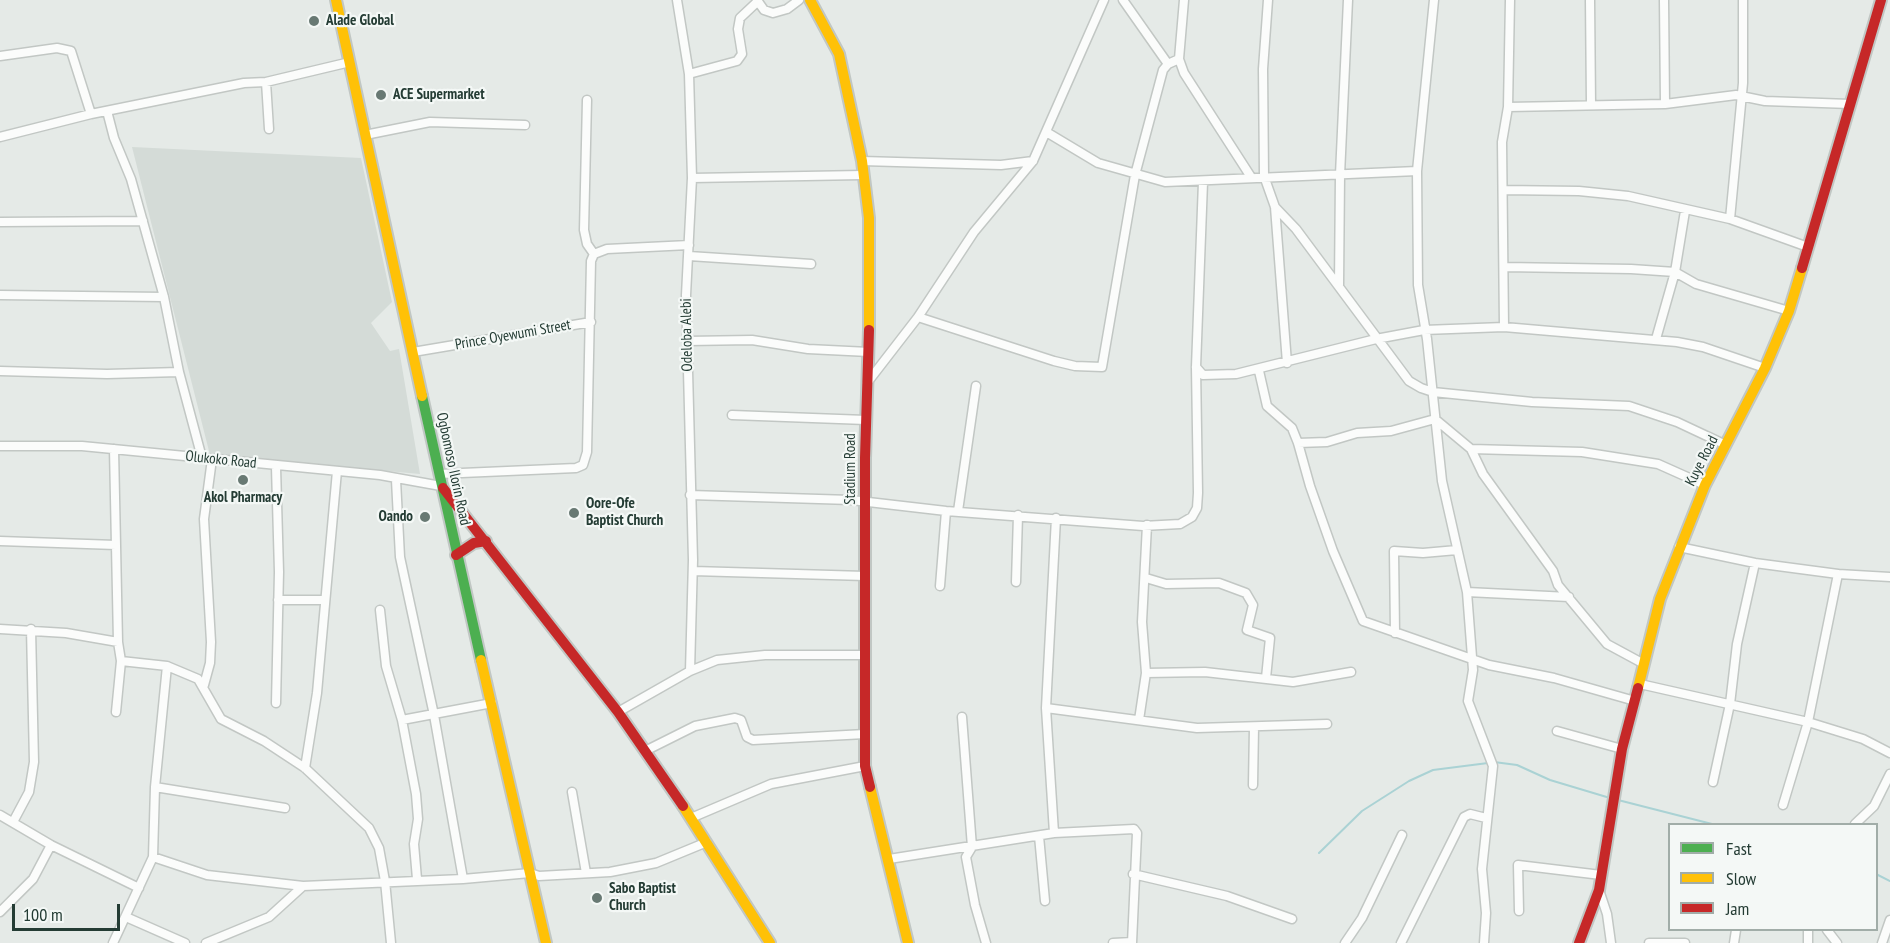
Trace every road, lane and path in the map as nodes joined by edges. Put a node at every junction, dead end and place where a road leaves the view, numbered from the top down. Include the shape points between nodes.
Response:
1 (336, 0) edge
2 (677, 0) edge
3 (799, 0) edge
4 (810, 0) edge
5 (1104, 0) edge
6 (1123, 0) edge
7 (1184, 0) edge
8 (1268, 0) edge
9 (1348, 0) edge
10 (1434, 0) edge
11 (1510, 0) edge
12 (1590, 0) edge
13 (1664, 0) edge
14 (1743, 0) edge
15 (1881, 0) edge
16 (757, 1) edge
17 (0, 57) edge
18 (1179, 59) junction
19 (350, 62) junction
20 (1168, 64) junction
21 (689, 74) junction
22 (266, 82) junction
23 (1741, 96) junction
24 (587, 99) dead end
25 (1591, 104) junction
26 (1665, 104) junction
27 (1850, 104) junction
28 (1508, 107) junction
29 (107, 111) junction
30 (91, 114) junction
31 (525, 125) dead end
32 (269, 129) dead end
33 (1048, 133) junction
34 (365, 135) junction
35 (0, 137) edge
36 (862, 161) junction
37 (1034, 161) junction
38 (1417, 171) junction
39 (862, 175) junction
40 (1135, 175) junction
41 (1340, 175) junction
42 (1264, 176) junction
43 (1251, 177) junction
44 (692, 178) junction
45 (1203, 182) junction
46 (1503, 190) junction
47 (1275, 207) junction
48 (1685, 211) junction
49 (1730, 219) junction
50 (143, 221) junction
51 (0, 222) edge
52 (689, 245) junction
53 (1808, 247) junction
54 (594, 254) junction
55 (689, 256) junction
56 (811, 264) dead end
57 (1504, 267) junction
58 (1675, 273) junction
59 (1339, 285) junction
60 (0, 296) edge
61 (164, 297) junction
62 (1789, 311) junction
63 (918, 317) junction
64 (591, 322) junction
65 (1504, 327) junction
66 (1424, 330) junction
67 (1376, 339) junction
68 (1656, 339) junction
69 (687, 341) junction
70 (413, 352) junction
71 (869, 352) junction
72 (1287, 363) junction
73 (1196, 368) junction
74 (1765, 368) junction
75 (0, 371) edge
76 (1259, 371) junction
77 (179, 372) junction
78 (867, 383) junction
79 (976, 386) dead end
80 (1432, 392) junction
81 (732, 416) dead end
82 (1435, 419) junction
83 (866, 420) junction
84 (1299, 443) junction
85 (1726, 445) junction
86 (0, 446) edge
87 (114, 449) junction
88 (1471, 449) junction
89 (201, 458) junction
90 (212, 459) junction
91 (276, 467) junction
92 (337, 471) junction
93 (396, 480) junction
94 (440, 480) junction
95 (1705, 485) junction
96 (690, 495) junction
97 (865, 502) junction
98 (946, 511) junction
99 (958, 511) junction
100 (1018, 515) junction
101 (1056, 518) junction
102 (1148, 525) junction
103 (0, 540) edge
104 (486, 541) junction
105 (116, 545) junction
106 (1679, 547) junction
107 (1457, 550) junction
108 (456, 555) junction
109 (1755, 563) junction
110 (693, 571) junction
111 (1838, 574) junction
112 (865, 576) junction
113 (1890, 577) edge
114 (1146, 578) junction
115 (1016, 582) dead end
116 (940, 586) dead end
117 (1467, 592) junction
118 (1569, 597) junction
119 (278, 600) junction
120 (324, 600) junction
121 (380, 610) dead end
122 (0, 629) edge
123 (31, 629) junction
124 (1395, 633) junction
125 (118, 642) junction
126 (865, 656) junction
127 (1472, 658) junction
128 (121, 662) junction
129 (1644, 664) junction
130 (167, 666) junction
131 (690, 671) junction
132 (1351, 672) dead end
133 (1146, 673) junction
134 (1266, 678) junction
135 (1640, 684) junction
136 (204, 685) junction
137 (1635, 701) junction
138 (276, 703) dead end
139 (492, 703) junction
140 (1730, 705) junction
141 (1046, 708) junction
142 (116, 712) dead end
143 (618, 712) junction
144 (434, 715) junction
145 (962, 717) dead end
146 (402, 720) junction
147 (1139, 720) junction
148 (1808, 722) junction
149 (1327, 724) dead end
150 (1254, 728) junction
151 (1557, 731) dead end
152 (865, 734) junction
153 (1622, 749) junction
154 (645, 751) junction
155 (1890, 753) edge
156 (865, 766) junction
157 (305, 768) junction
158 (1890, 774) edge
159 (1713, 782) dead end
160 (1253, 785) dead end
161 (155, 787) junction
162 (572, 792) dead end
163 (1783, 805) dead end
164 (285, 808) dead end
165 (0, 816) edge
166 (691, 818) junction
167 (1486, 818) junction
168 (13, 822) junction
169 (1857, 823) edge
170 (1054, 833) junction
171 (1402, 835) dead end
172 (1039, 836) junction
173 (707, 842) junction
174 (51, 845) junction
175 (972, 847) junction
176 (153, 856) junction
177 (889, 860) junction
178 (530, 873) junction
179 (586, 873) junction
180 (1133, 874) junction
181 (1601, 875) junction
182 (417, 879) junction
183 (463, 879) junction
184 (386, 881) junction
185 (303, 886) junction
186 (139, 888) junction
187 (1599, 890) junction
188 (1045, 901) dead end
189 (1519, 911) dead end
190 (0, 912) edge
191 (126, 917) junction
192 (1292, 919) dead end
193 (1890, 920) edge
194 (1828, 931) edge
195 (1132, 942) edge
196 (113, 943) edge
197 (185, 943) edge
198 (206, 943) edge
199 (391, 943) edge
200 (546, 943) edge
201 (770, 943) edge
202 (908, 943) edge
203 (986, 943) edge
204 (1113, 943) edge
205 (1345, 943) edge
206 (1401, 943) edge
207 (1484, 943) edge
208 (1579, 943) edge
209 (1611, 943) edge
210 (1649, 943) edge
211 (1684, 943) edge
212 (1837, 943) edge
213 (1882, 943) edge

1 - 19 main road, Ogbomoso Ilorin Road
2 - 21 street, Odeloba Alebi
3 - 16 street via 773,13
4 - 36 main road, Stadium Road via 839,54
5 - 33 street
6 - 20 street
7 - 18 street
8 - 42 street via 1263,69
9 - 41 street
10 - 38 street
11 - 28 street
12 - 25 street
13 - 26 street
14 - 23 street
15 - 27 main road, Kuye Road
16 - 21 street via 740,18 742,54 737,61
17 - 30 street via 57,48 71,51
18 - 20 street
18 - 43 street via 1184,73
19 - 22 street
19 - 34 main road, Ogbomoso Ilorin Road
20 - 40 street via 1163,70
21 - 44 street, Odeloba Alebi
22 - 29 street via 244,82
22 - 32 street
23 - 26 street
23 - 27 street via 1765,101
23 - 49 street
24 - 54 street via 584,230
25 - 26 street
25 - 28 street
27 - 53 main road, Kuye Road
28 - 46 street via 1502,142
29 - 30 street
29 - 50 street
30 - 35 street
31 - 34 street via 430,122
33 - 37 street
33 - 40 street via 1098,163
34 - 70 main road, Ogbomoso Ilorin Road
36 - 37 street via 1001,165
36 - 39 main road, Stadium Road
37 - 63 street via 974,232
38 - 41 street
38 - 66 street via 1418,285
39 - 44 street
39 - 71 main road, Stadium Road via 871,249
40 - 45 street via 1165,182
40 - 63 street via 1102,367 1054,361
41 - 42 street
41 - 59 street
42 - 43 street
42 - 47 street
43 - 45 street
44 - 52 street, Odeloba Alebi
45 - 73 street
46 - 48 street via 1628,196
46 - 57 street
47 - 59 street
47 - 72 street
48 - 49 street
48 - 58 street
49 - 53 street
50 - 51 street
50 - 61 street
52 - 54 street via 607,249
52 - 55 street, Odeloba Alebi
53 - 62 main road, Kuye Road
54 - 64 street, Prince Oyewumi Street
55 - 56 street
55 - 69 street, Odeloba Alebi
57 - 58 street
57 - 65 street
58 - 62 street via 1696,284
58 - 68 street
59 - 67 street
60 - 61 street
61 - 77 street
62 - 74 main road, Kuye Road
63 - 78 street
64 - 70 street, Prince Oyewumi Street
64 - 94 street, Olukoko Road via 587,452 583,465
65 - 66 street
65 - 68 street
66 - 67 street
66 - 80 street
67 - 72 street
67 - 80 street via 1409,381
68 - 74 street via 1703,348
69 - 71 street via 752,340 808,349
69 - 96 street, Odeloba Alebi
70 - 94 main road, Ogbomoso Ilorin Road
71 - 78 main road, Stadium Road
72 - 76 street
73 - 76 street via 1203,375 1212,376
73 - 102 street via 1197,508 1192,517 1180,524
74 - 85 main road, Kuye Road
75 - 77 street
76 - 84 street via 1265,402 1292,428
77 - 89 street
78 - 83 main road, Stadium Road
79 - 99 street
80 - 82 street
80 - 85 street via 1629,406 1677,422
81 - 83 street
82 - 84 street via 1391,431
82 - 88 street
82 - 107 street via 1442,481
83 - 97 main road, Stadium Road
84 - 124 street via 1310,486 1360,617
85 - 95 main road, Kuye Road
86 - 87 street, Olukoko Road
87 - 89 street, Olukoko Road
87 - 105 street
88 - 95 street via 1582,452 1658,464
88 - 118 street via 1483,474
89 - 90 street, Olukoko Road
90 - 91 street, Olukoko Road
90 - 136 street via 204,519 211,642
91 - 92 street, Olukoko Road
91 - 119 street
92 - 93 street, Olukoko Road
92 - 120 street
93 - 94 street, Olukoko Road
93 - 144 street via 400,557
94 - 104 main road
94 - 108 main road, Ogbomoso Ilorin Road
95 - 106 main road, Kuye Road
96 - 97 street
96 - 110 street, Odeloba Alebi
97 - 98 street
97 - 112 main road, Stadium Road
98 - 99 street
98 - 116 street
99 - 100 street
100 - 101 street
100 - 115 street
101 - 102 street
101 - 141 street
102 - 114 street
103 - 105 street
104 - 108 main road via 474,543
104 - 143 main road
105 - 125 street
106 - 109 street
106 - 129 main road, Kuye Road via 1660,599
107 - 117 street
107 - 124 street via 1394,551
108 - 139 main road, Ogbomoso Ilorin Road
109 - 111 street
109 - 140 street via 1737,644
110 - 112 street
110 - 131 street, Odeloba Alebi
111 - 113 street
111 - 148 street
112 - 126 main road, Stadium Road
114 - 133 street via 1142,622
114 - 134 street via 1166,584 1219,583 1246,593 1252,605 1247,630 1270,638
117 - 118 street
117 - 127 street
118 - 129 street via 1607,644
119 - 120 street
119 - 138 street
120 - 157 street via 317,693
121 - 146 street via 386,666
122 - 123 street
123 - 125 street
123 - 168 street via 34,762 29,792
124 - 127 street
125 - 128 street
126 - 131 street via 739,656
126 - 152 main road, Stadium Road
127 - 137 street
127 - 167 street via 1470,707 1493,766
128 - 130 street
128 - 142 street
129 - 135 main road, Kuye Road
130 - 136 street
130 - 161 street
131 - 143 street
132 - 134 street via 1304,681
133 - 134 street via 1205,672
133 - 147 street
135 - 137 main road, Kuye Road
135 - 140 street
136 - 157 street via 221,719
137 - 153 main road, Kuye Road
139 - 144 street
139 - 178 main road, Ogbomoso Ilorin Road
140 - 148 street
140 - 159 street
141 - 147 street
141 - 170 street
143 - 154 main road
144 - 146 street
144 - 183 street
145 - 175 street
146 - 182 street via 418,819 414,836
147 - 150 street via 1197,728
148 - 155 street via 1863,739
148 - 163 street
149 - 150 street
150 - 160 street
151 - 153 street
152 - 154 street via 753,740 747,737 741,720 735,718 695,726
152 - 156 main road, Stadium Road
153 - 181 main road, Kuye Road
154 - 166 main road
156 - 166 street via 771,784
156 - 177 main road, Stadium Road
157 - 184 street via 369,828 379,848
158 - 169 street via 1874,806
161 - 164 street
161 - 176 street
162 - 179 street
165 - 168 street
166 - 173 main road
167 - 206 street via 1470,814 1464,817
167 - 207 street via 1482,869 1487,926
168 - 174 street
170 - 172 street
170 - 180 street via 1137,830
171 - 205 street via 1362,918
172 - 175 street
172 - 188 street
173 - 179 street via 656,863
173 - 201 main road
174 - 186 street
174 - 190 street via 33,879
175 - 177 street
175 - 203 street via 966,857
176 - 185 street via 217,877
176 - 186 street
177 - 202 main road, Stadium Road
178 - 179 street
178 - 183 street
178 - 200 main road, Ogbomoso Ilorin Road
180 - 192 street via 1227,896
180 - 195 street
181 - 187 main road, Kuye Road
181 - 189 street via 1518,865
182 - 183 street
182 - 184 street
184 - 185 street
184 - 199 street
185 - 198 street via 269,916
186 - 191 street
187 - 208 main road, Kuye Road
187 - 209 street
191 - 196 street
191 - 197 street
193 - 213 street
194 - 212 street
195 - 204 street
210 - 211 street

